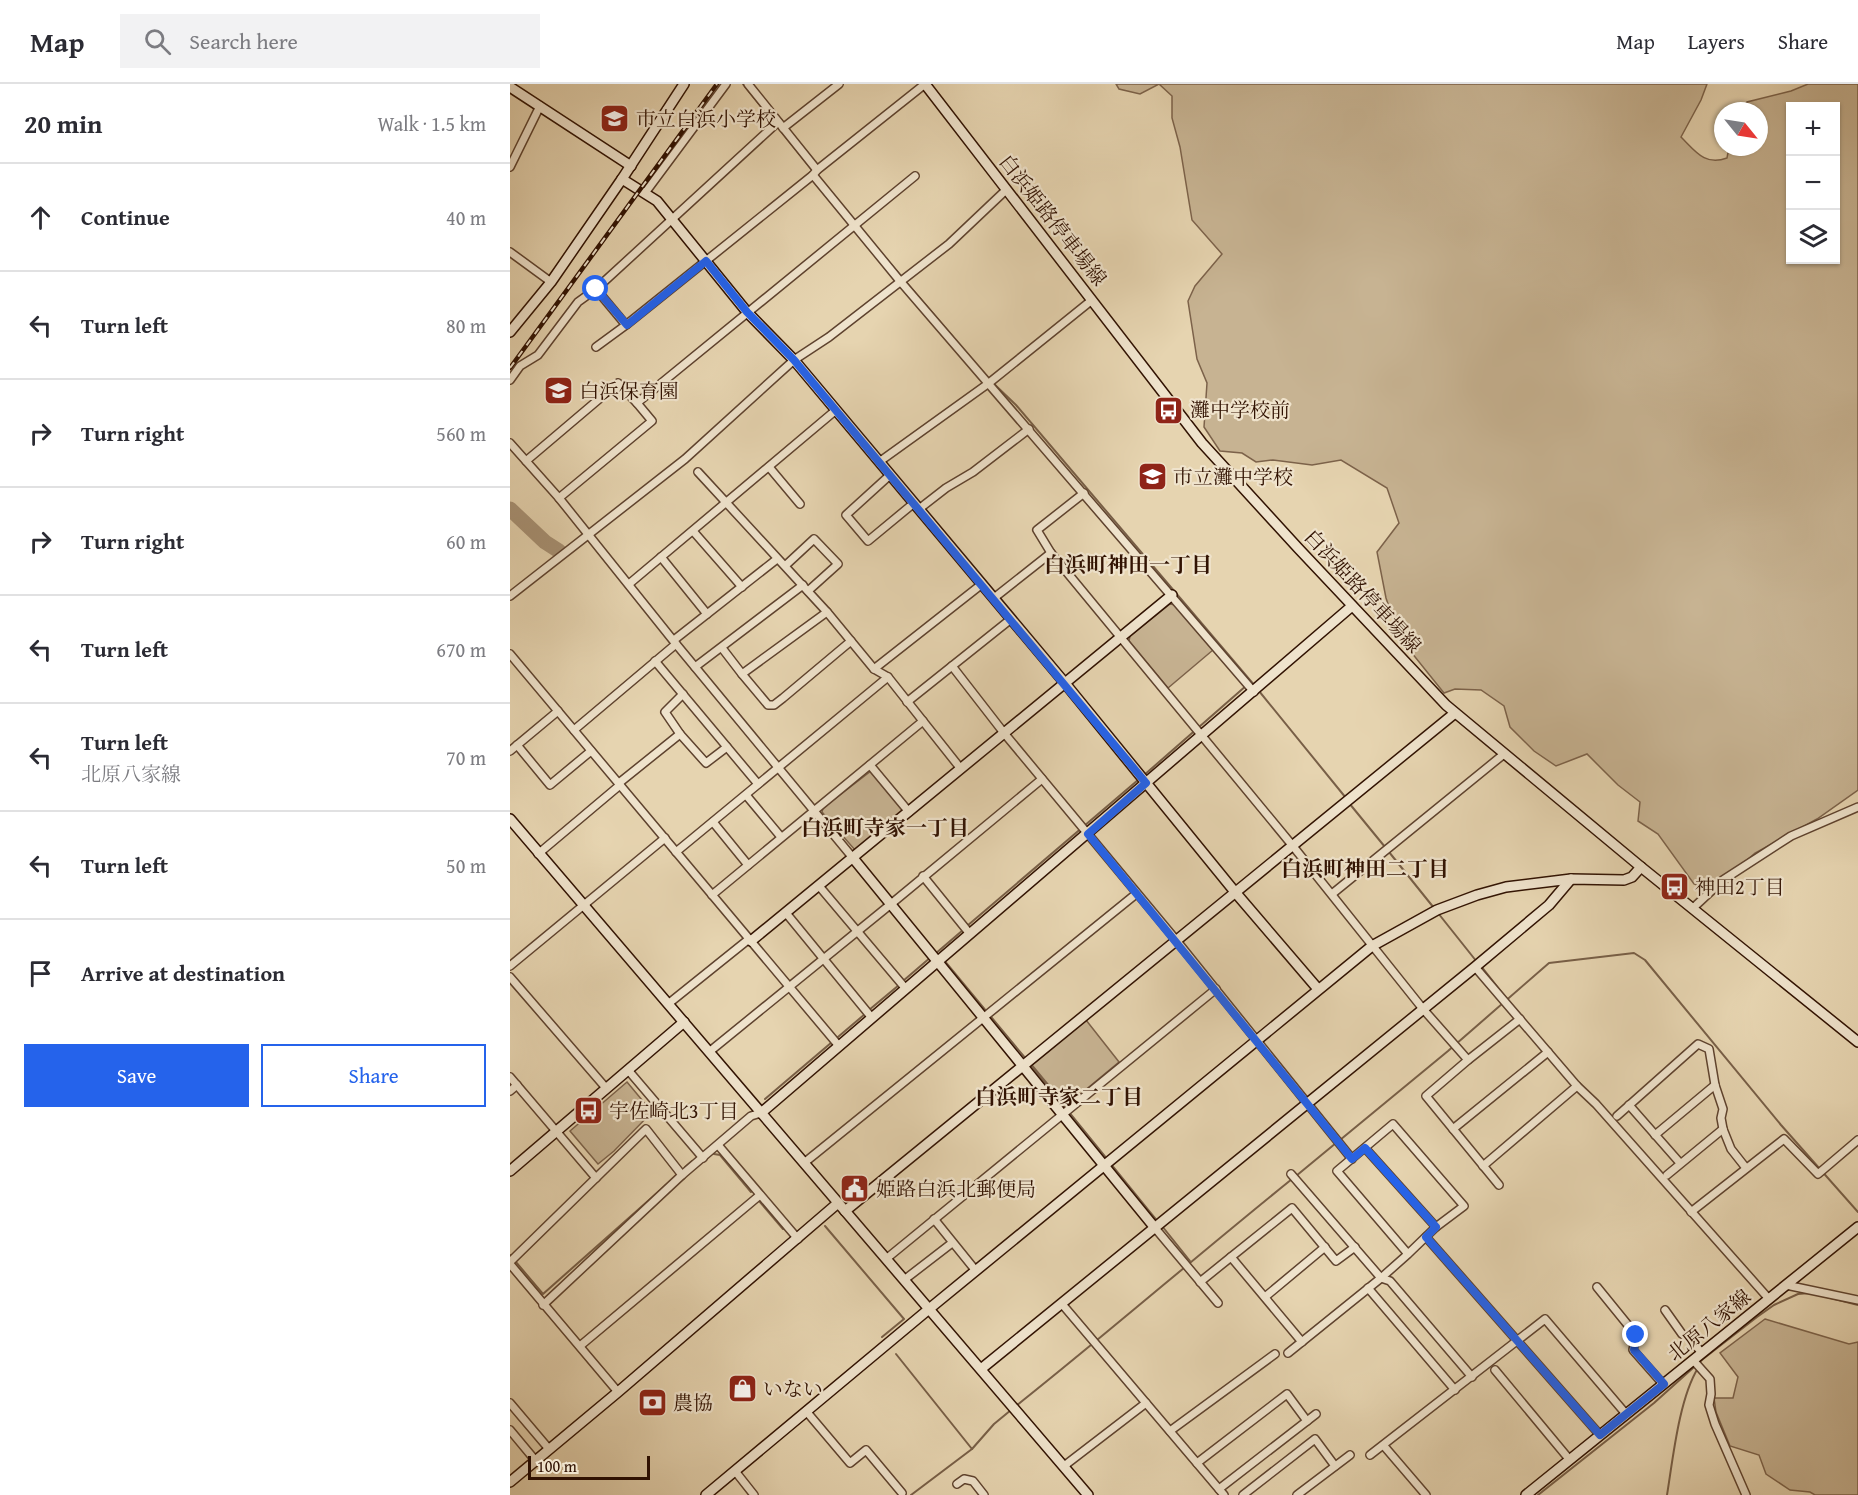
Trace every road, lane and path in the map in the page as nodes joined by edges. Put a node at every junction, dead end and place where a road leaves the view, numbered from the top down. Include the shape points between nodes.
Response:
1 (684, 84) edge
2 (726, 84) edge
3 (748, 84) edge
4 (839, 84) edge
5 (925, 84) edge
6 (510, 87) edge
7 (540, 106) junction
8 (780, 125) junction
9 (631, 166) junction
10 (510, 167) edge
11 (815, 172) junction
12 (915, 176) dead end
13 (622, 179) junction
14 (1006, 190) junction
15 (645, 193) junction
16 (672, 219) junction
17 (855, 226) junction
18 (510, 252) edge
19 (706, 261) junction
20 (900, 280) junction
21 (551, 282) junction
22 (596, 289) junction
23 (1092, 300) junction
24 (747, 312) junction
25 (627, 325) junction
26 (510, 332) edge
27 (596, 348) dead end
28 (794, 360) junction
29 (510, 380) edge
30 (991, 381) junction
31 (637, 403) junction
32 (836, 410) junction
33 (1029, 429) junction
34 (510, 443) edge
35 (526, 461) junction
36 (879, 462) junction
37 (769, 467) junction
38 (698, 472) dead end
39 (890, 475) junction
40 (1084, 493) junction
41 (559, 498) junction
42 (726, 503) junction
43 (800, 504) dead end
44 (916, 506) junction
45 (693, 531) junction
46 (589, 534) junction
47 (1052, 553) junction
48 (662, 557) junction
49 (777, 559) junction
50 (786, 566) junction
51 (629, 584) junction
52 (982, 584) junction
53 (803, 585) junction
54 (742, 587) junction
55 (808, 591) junction
56 (1172, 595) junction
57 (510, 596) edge
58 (994, 598) junction
59 (1352, 606) junction
60 (827, 612) junction
61 (707, 614) junction
62 (1011, 619) junction
63 (1121, 637) junction
64 (851, 641) junction
65 (675, 642) junction
66 (722, 648) junction
67 (510, 654) edge
68 (655, 661) junction
69 (952, 666) junction
70 (696, 667) junction
71 (874, 669) junction
72 (741, 674) junction
73 (888, 677) junction
74 (1064, 682) junction
75 (1256, 689) junction
76 (682, 694) junction
77 (907, 702) junction
78 (558, 711) junction
79 (1455, 713) junction
80 (923, 721) junction
81 (574, 730) junction
82 (1004, 733) junction
83 (680, 734) junction
84 (1202, 736) junction
85 (517, 745) junction
86 (727, 747) junction
87 (510, 751) edge
88 (591, 751) junction
89 (1504, 754) junction
90 (870, 765) junction
91 (779, 767) junction
92 (961, 768) junction
93 (1042, 779) junction
94 (1146, 783) junction
95 (620, 784) junction
96 (758, 784) junction
97 (746, 795) junction
98 (1858, 807) edge
99 (815, 811) junction
100 (909, 812) junction
101 (510, 819) edge
102 (713, 822) junction
103 (1088, 834) junction
104 (781, 837) junction
105 (664, 838) junction
106 (1292, 845) junction
107 (676, 852) junction
108 (538, 854) junction
109 (853, 858) junction
110 (748, 865) junction
111 (1641, 867) junction
112 (923, 876) junction
113 (1571, 879) junction
114 (819, 886) junction
115 (1235, 892) junction
116 (1136, 894) junction
117 (1332, 894) junction
118 (712, 895) junction
119 (891, 904) junction
120 (584, 906) junction
121 (1693, 909) junction
122 (786, 913) junction
123 (856, 932) junction
124 (970, 934) junction
125 (750, 940) junction
126 (1176, 940) junction
127 (1372, 945) junction
128 (823, 958) junction
129 (938, 962) junction
130 (510, 966) edge
131 (1475, 967) junction
132 (510, 977) edge
133 (789, 986) junction
134 (906, 989) junction
135 (1216, 989) junction
136 (1318, 989) junction
137 (668, 1004) junction
138 (1423, 1009) junction
139 (983, 1017) junction
140 (872, 1018) junction
141 (1520, 1019) junction
142 (684, 1022) junction
143 (1257, 1041) junction
144 (1858, 1042) edge
145 (839, 1046) junction
146 (709, 1052) junction
147 (1548, 1052) junction
148 (1468, 1060) junction
149 (1023, 1065) junction
150 (628, 1070) junction
151 (510, 1077) edge
152 (1715, 1084) junction
153 (517, 1085) junction
154 (1577, 1086) junction
155 (606, 1088) junction
156 (510, 1091) edge
157 (1308, 1103) junction
158 (1629, 1105) junction
159 (761, 1113) junction
160 (1063, 1114) junction
161 (1617, 1116) dead end
162 (1453, 1129) junction
163 (1723, 1129) junction
164 (557, 1131) junction
165 (1655, 1135) junction
166 (1858, 1140) edge
167 (718, 1145) junction
168 (1365, 1148) junction
169 (703, 1158) junction
170 (1352, 1159) junction
171 (804, 1163) junction
172 (1680, 1163) junction
173 (1105, 1166) junction
174 (1483, 1166) junction
175 (1746, 1168) junction
176 (510, 1171) edge
177 (1291, 1174) dead end
178 (682, 1175) junction
179 (1667, 1176) dead end
180 (596, 1178) junction
181 (1499, 1185) dead end
182 (760, 1195) junction
183 (838, 1203) junction
184 (845, 1211) junction
185 (1691, 1212) junction
186 (934, 1220) junction
187 (1436, 1227) junction
188 (1858, 1227) edge
189 (1155, 1228) junction
190 (1426, 1237) junction
191 (798, 1239) junction
192 (952, 1242) junction
193 (1325, 1247) junction
194 (1355, 1247) junction
195 (1408, 1254) junction
196 (1231, 1257) junction
197 (886, 1259) junction
198 (510, 1263) edge
199 (976, 1271) junction
200 (1381, 1278) junction
201 (904, 1280) junction
202 (1200, 1282) junction
203 (1786, 1285) junction
204 (1597, 1287) dead end
205 (1368, 1288) junction
206 (1265, 1297) junction
207 (1768, 1299) junction
208 (1858, 1300) edge
209 (1218, 1303) dead end
210 (1062, 1304) junction
211 (543, 1305) junction
212 (929, 1309) junction
213 (1665, 1310) dead end
214 (1518, 1340) junction
215 (1302, 1342) junction
216 (579, 1346) junction
217 (1288, 1353) dead end
218 (1702, 1353) junction
219 (1275, 1354) dead end
220 (1694, 1360) junction
221 (981, 1369) junction
222 (1495, 1370) dead end
223 (1472, 1377) junction
224 (1664, 1384) junction
225 (1455, 1390) junction
226 (618, 1392) junction
227 (1146, 1402) junction
228 (510, 1403) edge
229 (806, 1411) junction
230 (1316, 1414) dead end
231 (1626, 1414) junction
232 (1307, 1421) junction
233 (510, 1430) edge
234 (1170, 1431) junction
235 (1600, 1435) junction
236 (1384, 1446) junction
237 (549, 1449) junction
238 (1350, 1455) dead end
239 (1370, 1455) dead end
240 (1569, 1459) junction
241 (535, 1460) junction
242 (1197, 1463) junction
243 (1064, 1466) junction
244 (1335, 1466) junction
245 (735, 1471) junction
246 (510, 1482) edge
247 (957, 1484) dead end
248 (1221, 1492) edge
249 (902, 1493) dead end
250 (706, 1495) edge
251 (754, 1495) edge
252 (984, 1495) edge
253 (1088, 1495) edge
254 (1244, 1495) edge
255 (1298, 1495) edge
256 (1426, 1495) edge
257 (1526, 1495) edge
258 (1746, 1495) edge

1 - 9 street
2 - 15 street
3 - 8 street
4 - 8 street
5 - 11 street
5 - 14 street, 白浜姫路停車場線
6 - 7 street
7 - 9 street
7 - 10 street
8 - 11 street
8 - 16 street
9 - 13 street
11 - 17 street
11 - 19 street
12 - 17 street
13 - 15 street
13 - 21 street
14 - 20 street via 949,244
14 - 23 street, 白浜姫路停車場線
15 - 16 street
16 - 19 street
16 - 22 street
17 - 20 street
17 - 24 street
18 - 21 street
19 - 24 street
19 - 25 street
20 - 28 street
20 - 30 street
21 - 26 street
22 - 25 street
22 - 29 street via 578,302 538,355 520,366
23 - 30 street
23 - 59 street, 白浜姫路停車場線 via 1202,443
24 - 28 street
24 - 31 street
25 - 27 street
28 - 32 street
28 - 46 street via 685,459
30 - 33 street
30 - 36 street
31 - 35 street via 618,383
31 - 41 street via 652,421
32 - 36 street
32 - 37 street
33 - 40 street
33 - 44 street via 974,472
34 - 35 street
35 - 41 street
36 - 39 street
37 - 42 street
37 - 43 street
38 - 42 street
39 - 44 street
39 - 44 street via 846,515 868,541
40 - 47 street via 1036,530
40 - 56 street
41 - 46 street
42 - 45 street
42 - 49 street
44 - 52 street
45 - 48 street
45 - 54 street
46 - 51 street
46 - 57 street
47 - 58 street
47 - 63 street
48 - 51 street
48 - 61 street
49 - 50 street
49 - 54 street
50 - 53 street
50 - 55 street via 814,539 838,564
51 - 65 street
52 - 58 street
52 - 71 street
53 - 55 street
53 - 66 street
54 - 61 street
55 - 60 street
56 - 63 street
56 - 75 street via 1246,683
58 - 62 street
59 - 75 street
59 - 79 street, 白浜姫路停車場線
60 - 64 street
60 - 72 street
61 - 65 street
62 - 69 street
62 - 74 street
63 - 74 street
63 - 84 street
64 - 71 street
64 - 72 street via 774,705 768,705
65 - 68 street
65 - 70 street
66 - 70 street
66 - 72 street
67 - 78 street
68 - 76 street
68 - 81 street
69 - 77 street
69 - 82 street
70 - 91 street
71 - 73 street
73 - 77 street
73 - 91 street
74 - 82 street
74 - 94 street
75 - 84 street
76 - 83 street via 665,712
76 - 86 street
77 - 80 street
78 - 81 street
78 - 85 street
79 - 89 street, 白浜姫路停車場線
79 - 106 street
80 - 90 street
80 - 92 street
81 - 88 street
82 - 92 street
82 - 93 street
83 - 86 street via 706,763
83 - 95 street
84 - 94 street
84 - 106 street
85 - 87 street
85 - 88 street via 550,785
86 - 96 street
88 - 95 street
89 - 111 street, 白浜姫路停車場線
89 - 117 street
90 - 99 street
90 - 100 street
91 - 96 street
91 - 99 street
92 - 100 street
93 - 103 street
93 - 112 street
94 - 103 street
94 - 115 street
95 - 105 street
95 - 108 street
96 - 97 street
97 - 102 street
97 - 104 street
98 - 121 street via 1791,836 1723,880
99 - 104 street
99 - 109 street
100 - 109 street
101 - 108 street
102 - 107 street
102 - 110 street
103 - 116 street
103 - 124 street
104 - 110 street
105 - 107 street
105 - 120 street
106 - 115 street
106 - 117 street
107 - 118 street
108 - 120 street
109 - 114 street
109 - 119 street
110 - 118 street
111 - 113 street via 1624,880
111 - 121 street, 白浜姫路停車場線
112 - 119 street
112 - 124 street
113 - 127 street via 1506,887 1478,895 1437,910
113 - 131 street via 1549,905
114 - 122 street
114 - 123 street
115 - 126 street
115 - 136 street
116 - 126 street
116 - 139 street
117 - 127 street
118 - 125 street
119 - 123 street
119 - 129 street
120 - 130 street
120 - 137 street
121 - 144 street, 白浜姫路停車場線
122 - 125 street
122 - 128 street
123 - 128 street
123 - 134 street
124 - 129 street
125 - 133 street
125 - 137 street
126 - 135 street
126 - 149 street
127 - 136 street
127 - 138 street
128 - 133 street
128 - 140 street
129 - 134 street
129 - 139 street
131 - 138 street
131 - 141 street
132 - 155 street
133 - 145 street
133 - 146 street
134 - 140 street
135 - 143 street
135 - 160 street
136 - 143 street
137 - 142 street
138 - 148 street
138 - 157 street
139 - 149 street
139 - 171 street
140 - 145 street
141 - 147 street
141 - 148 street
142 - 146 street
142 - 150 street
143 - 157 street
143 - 173 street
145 - 159 street
146 - 159 street
147 - 154 street
147 - 162 street
148 - 162 street via 1426,1096
149 - 160 street
149 - 184 street
150 - 155 street
150 - 169 street
151 - 153 street
152 - 158 street via 1708,1049 1698,1044
152 - 163 street via 1723,1109
152 - 165 street
153 - 156 street
153 - 164 street
154 - 174 street
154 - 185 street
155 - 164 street
157 - 170 street
157 - 189 street
158 - 161 street
158 - 165 street
159 - 167 street
159 - 171 street
160 - 173 street
160 - 186 street
162 - 174 street
163 - 172 street
163 - 175 street via 1731,1149
164 - 176 street
164 - 180 street
165 - 172 street
166 - 175 street via 1818,1174 1784,1138
167 - 169 street
167 - 182 street
168 - 170 street
168 - 187 street
168 - 187 street via 1394,1124 1464,1206
169 - 178 street
170 - 195 street via 1337,1171
171 - 183 street
172 - 179 street
173 - 189 street
173 - 199 street
174 - 181 street
175 - 185 street
177 - 194 street
178 - 180 street via 646,1129
178 - 211 street
180 - 198 street
182 - 191 street
182 - 216 street
183 - 184 street
183 - 191 street
184 - 197 street
185 - 207 street
186 - 192 street
186 - 197 street
187 - 190 street
188 - 203 street, 北原八家線
189 - 202 street
189 - 210 street
190 - 195 street
190 - 214 street
191 - 226 street
192 - 199 street
192 - 201 street
193 - 194 street via 1336,1261
193 - 196 street via 1292,1208
193 - 206 street
194 - 200 street
195 - 200 street
196 - 202 street
196 - 206 street
197 - 201 street
198 - 211 street
199 - 212 street
200 - 205 street
200 - 223 street via 1390,1281
201 - 212 street
202 - 209 street
203 - 207 street, 北原八家線
203 - 208 street
204 - 224 street via 1636,1335 1634,1350
205 - 215 street
205 - 225 street
206 - 215 street
207 - 218 street, 北原八家線
210 - 221 street
210 - 227 street
211 - 216 street
212 - 221 street
212 - 229 street
213 - 218 street
214 - 223 street
214 - 231 street via 1545,1318
214 - 235 street
215 - 217 street
216 - 226 street
218 - 220 street, 北原八家線
219 - 234 street
220 - 224 street, 北原八家線
220 - 258 street via 1710,1379 1709,1405 1714,1424
221 - 243 street
222 - 240 street
223 - 225 street
224 - 231 street, 北原八家線
225 - 236 street
226 - 237 street
227 - 234 street
227 - 243 street
228 - 237 street
229 - 245 street
229 - 249 street via 850,1463 866,1450
230 - 232 street
231 - 235 street, 北原八家線
232 - 242 street via 1287,1394
232 - 248 street
233 - 241 street
234 - 242 street
235 - 240 street, 北原八家線
236 - 239 street
236 - 256 street
237 - 241 street
238 - 244 street
240 - 257 street, 北原八家線
241 - 246 street
242 - 248 street
243 - 253 street
244 - 254 street via 1314,1439
244 - 255 street
245 - 250 street
245 - 251 street
247 - 252 street via 964,1479 973,1481

